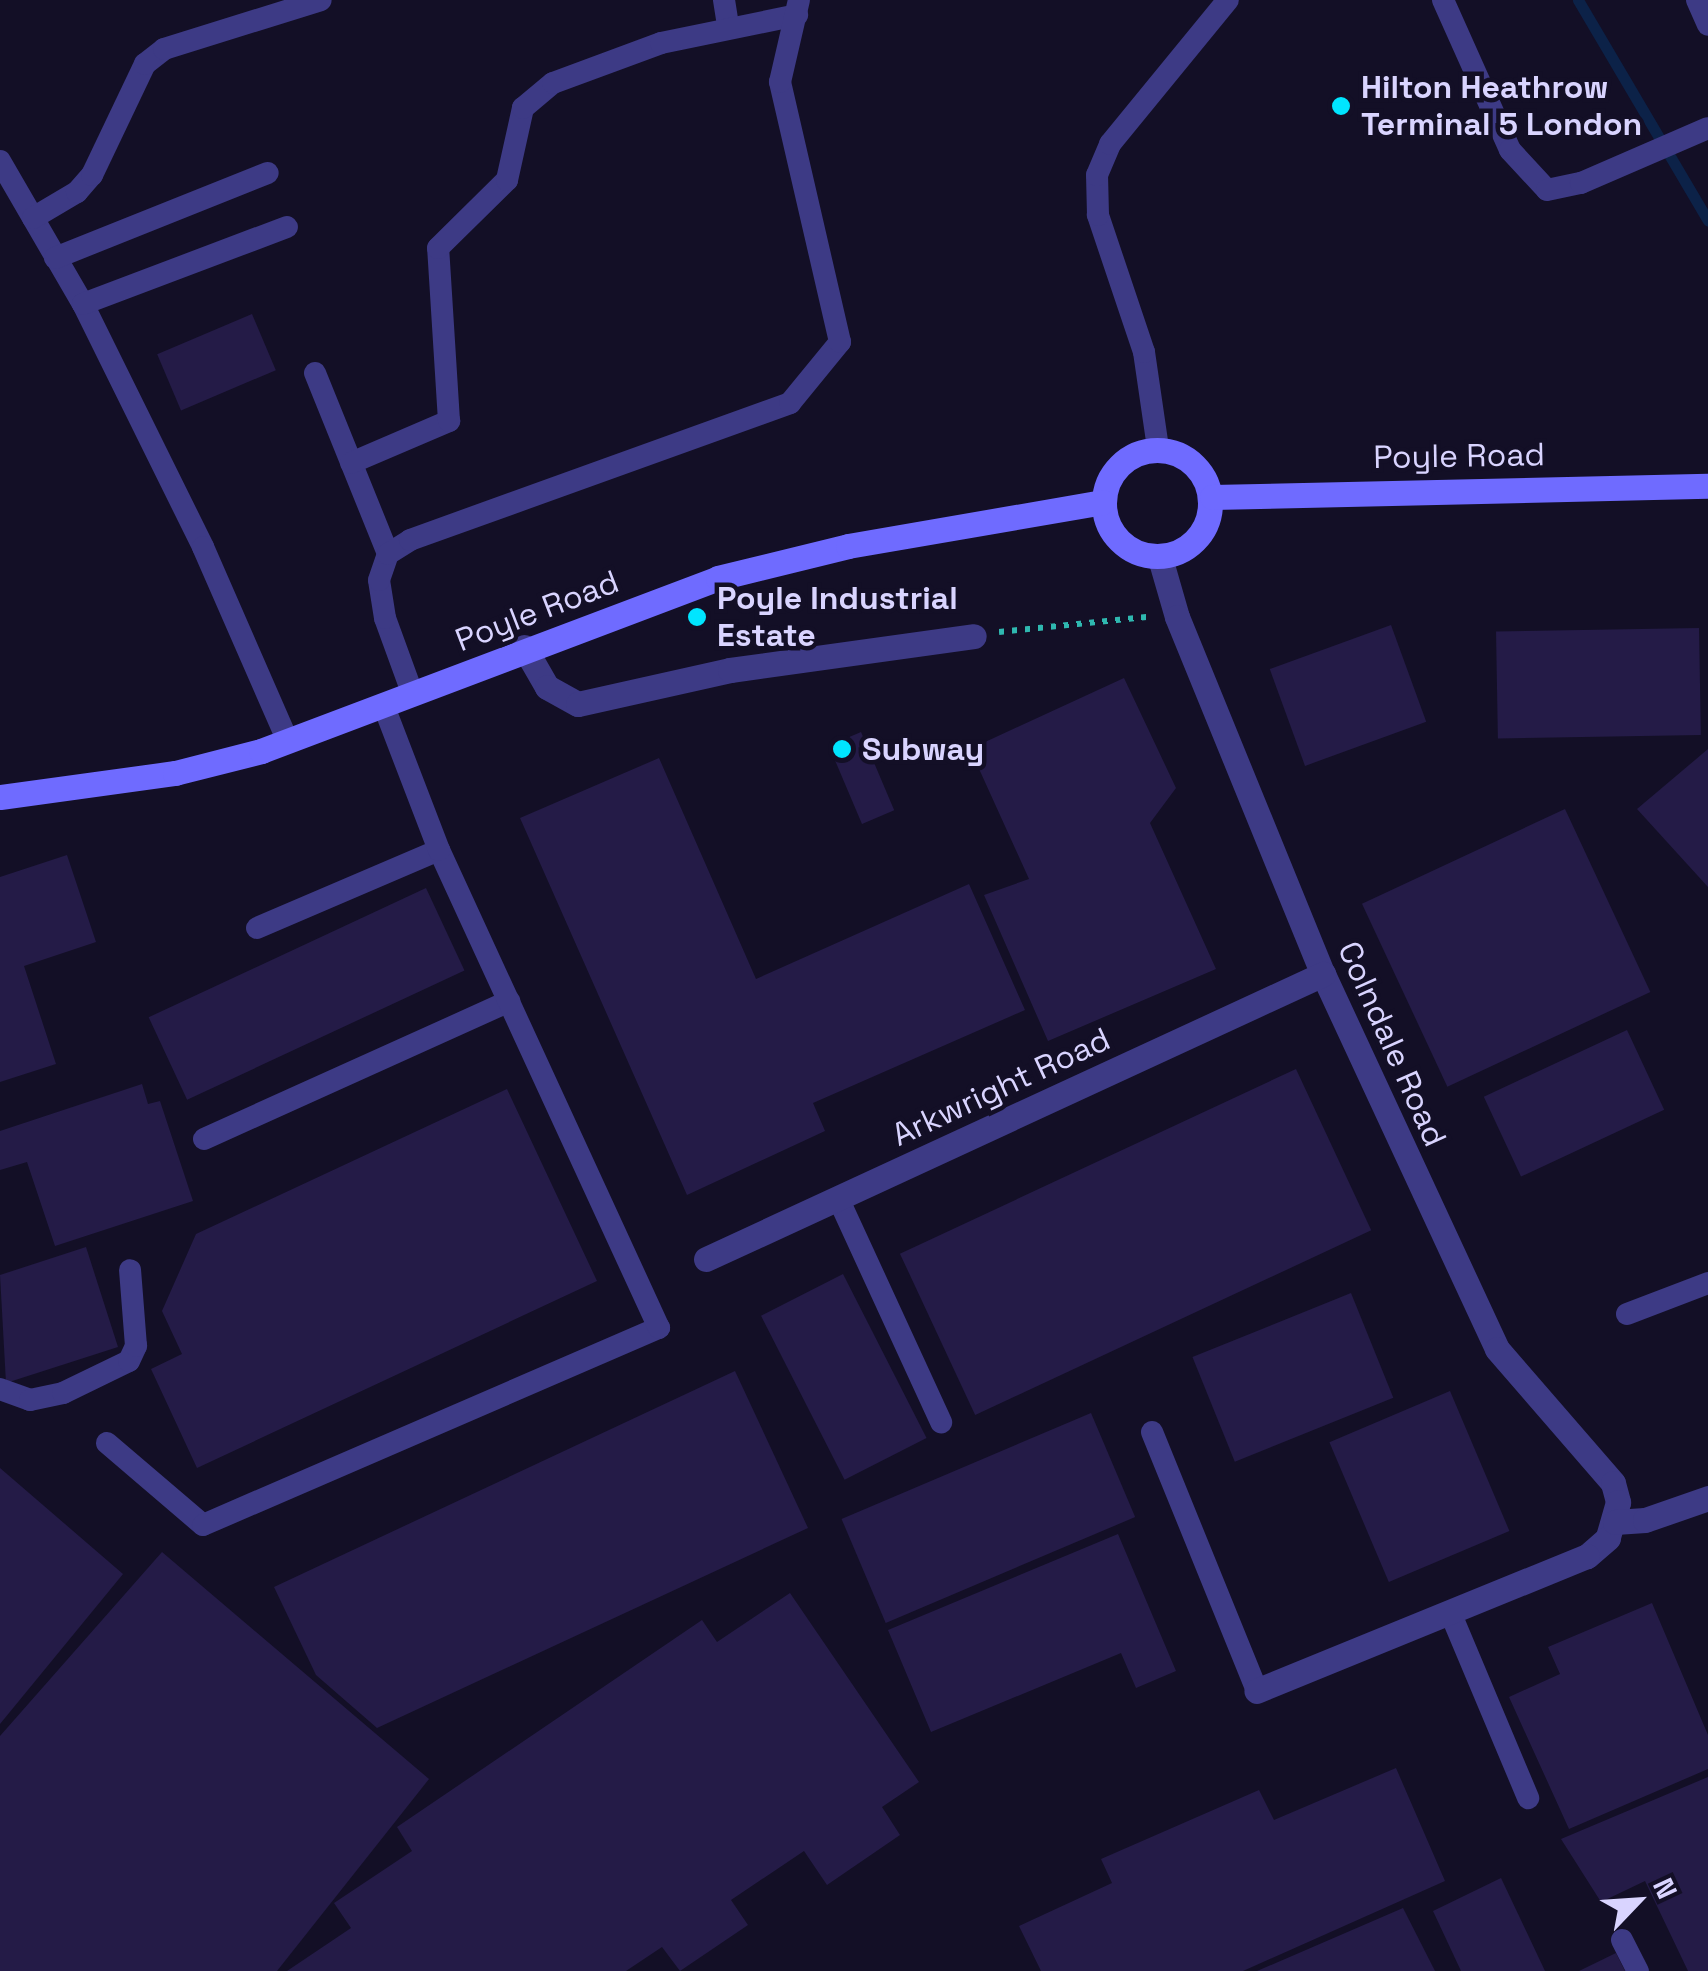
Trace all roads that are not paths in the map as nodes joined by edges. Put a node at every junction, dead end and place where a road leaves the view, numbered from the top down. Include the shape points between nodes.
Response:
1 (321, 0) edge
2 (724, 0) edge
3 (1228, 0) edge
4 (1443, 0) edge
5 (1697, 0) edge
6 (798, 7) edge
7 (728, 25) junction
8 (1708, 25) edge
9 (1702, 130) edge
10 (0, 161) edge
11 (268, 172) dead end
12 (33, 218) junction
13 (288, 226) dead end
14 (56, 258) junction
15 (83, 304) junction
16 (315, 373) dead end
17 (1158, 448) junction
18 (351, 464) junction
19 (1708, 486) edge
20 (1212, 497) junction
21 (1102, 502) junction
22 (388, 554) junction
23 (1160, 558) junction
24 (974, 636) road end
25 (524, 647) junction
26 (413, 695) junction
27 (384, 707) junction
28 (288, 742) junction
29 (0, 797) edge
30 (439, 850) junction
31 (256, 928) dead end
32 (1323, 974) junction
33 (508, 1001) junction
34 (204, 1139) dead end
35 (838, 1198) junction
36 (706, 1260) dead end
37 (130, 1270) dead end
38 (1708, 1283) edge
39 (1626, 1314) dead end
40 (0, 1389) edge
41 (940, 1422) dead end
42 (1152, 1432) dead end
43 (106, 1443) dead end
44 (1708, 1498) edge
45 (1614, 1522) junction
46 (1450, 1612) junction
47 (1257, 1692) joint
48 (1528, 1798) dead end
49 (1622, 1940) dead end
50 (1638, 1971) edge

1 - 12 lane via 164,49 145,64 92,175 78,192
2 - 7 lane
3 - 17 lane via 1110,144 1097,175 1098,215 1144,352
4 - 9 lane via 1518,165 1547,190 1616,169
5 - 8 lane
6 - 7 lane
6 - 22 lane via 780,82 840,342 790,403 410,540
7 - 18 lane via 553,83 523,108 507,180 438,248 449,420
10 - 12 lane
11 - 14 lane
12 - 14 lane
13 - 15 lane
14 - 15 lane
15 - 28 lane via 203,547
16 - 18 lane
17 - 20 street via 1182,454 1202,473
17 - 21 street via 1132,454 1114,468
18 - 22 lane
19 - 20 street, Poyle Road
20 - 23 street via 1205,529 1182,552
21 - 23 street via 1109,530 1134,553
21 - 25 street, Poyle Road via 848,546 718,578
22 - 26 lane via 379,580
23 - 32 street, Colndale Road via 1177,617
24 - 25 street via 730,670 578,704 547,688
25 - 26 street, Poyle Road
26 - 27 street, Poyle Road
27 - 28 street, Poyle Road
27 - 30 lane
28 - 29 street, Poyle Road via 175,773
30 - 31 lane
30 - 33 lane
32 - 35 street, Arkwright Road
32 - 45 street, Colndale Road via 1496,1349 1612,1483 1618,1502
33 - 34 lane
33 - 43 lane via 659,1328 203,1525
35 - 36 street, Arkwright Road
35 - 41 lane
37 - 40 lane via 136,1346 130,1361 64,1394 30,1400
38 - 39 lane
42 - 47 lane
44 - 45 street via 1645,1520
45 - 46 street via 1608,1538 1587,1556
46 - 47 street
46 - 48 lane
49 - 50 lane

